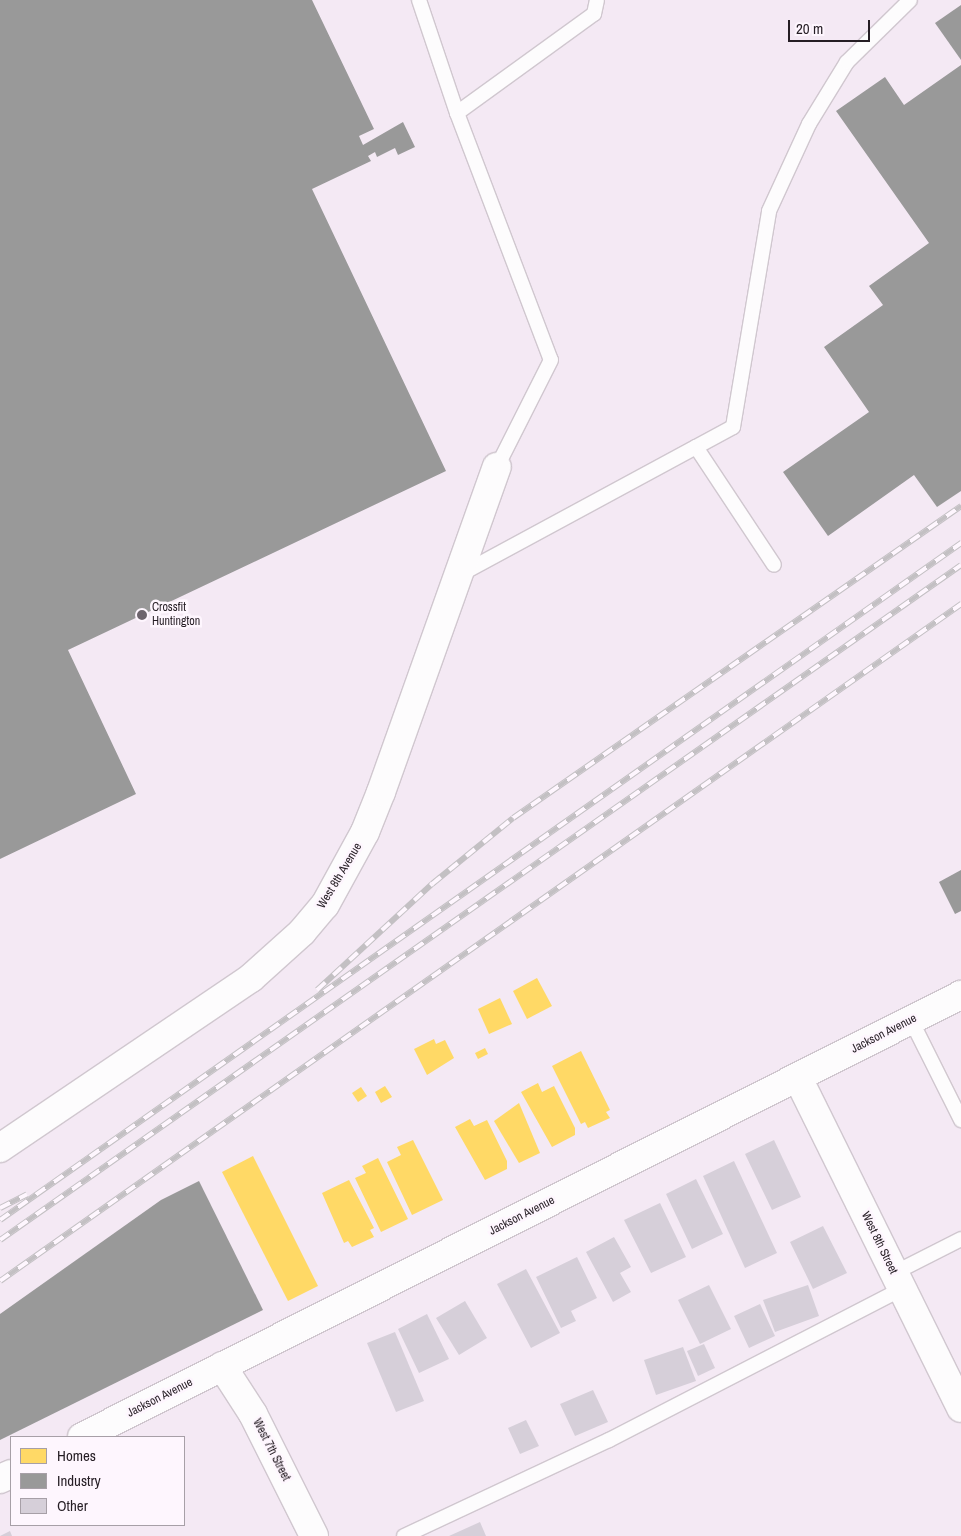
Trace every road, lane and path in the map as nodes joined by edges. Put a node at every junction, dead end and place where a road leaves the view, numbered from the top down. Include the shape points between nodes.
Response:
1 (420, 0) edge
2 (597, 0) edge
3 (910, 0) edge
4 (457, 113) junction
5 (696, 447) junction
6 (497, 467) joint
7 (774, 565) dead end
8 (460, 574) junction
9 (961, 995) edge
10 (911, 1020) junction
11 (798, 1078) junction
12 (961, 1120) edge
13 (0, 1148) edge
14 (961, 1239) edge
15 (898, 1281) junction
16 (222, 1366) junction
17 (961, 1408) edge
18 (84, 1436) edge
19 (314, 1536) edge
20 (404, 1536) edge

1 - 4 lane
2 - 4 lane via 594,14
3 - 5 lane via 847,62 809,124 769,210 733,427
4 - 6 lane via 551,360
5 - 7 lane
5 - 8 lane
6 - 8 street, West 8th Avenue
8 - 13 street, West 8th Avenue via 366,832 325,905 250,978
9 - 10 street, Jackson Avenue
10 - 11 street, Jackson Avenue
10 - 12 lane
11 - 15 street, West 8th Street
11 - 16 street, Jackson Avenue
14 - 15 lane
15 - 17 street, West 8th Street
15 - 20 lane via 609,1440
16 - 18 street, Jackson Avenue
16 - 19 street, West 7th Street via 253,1414

